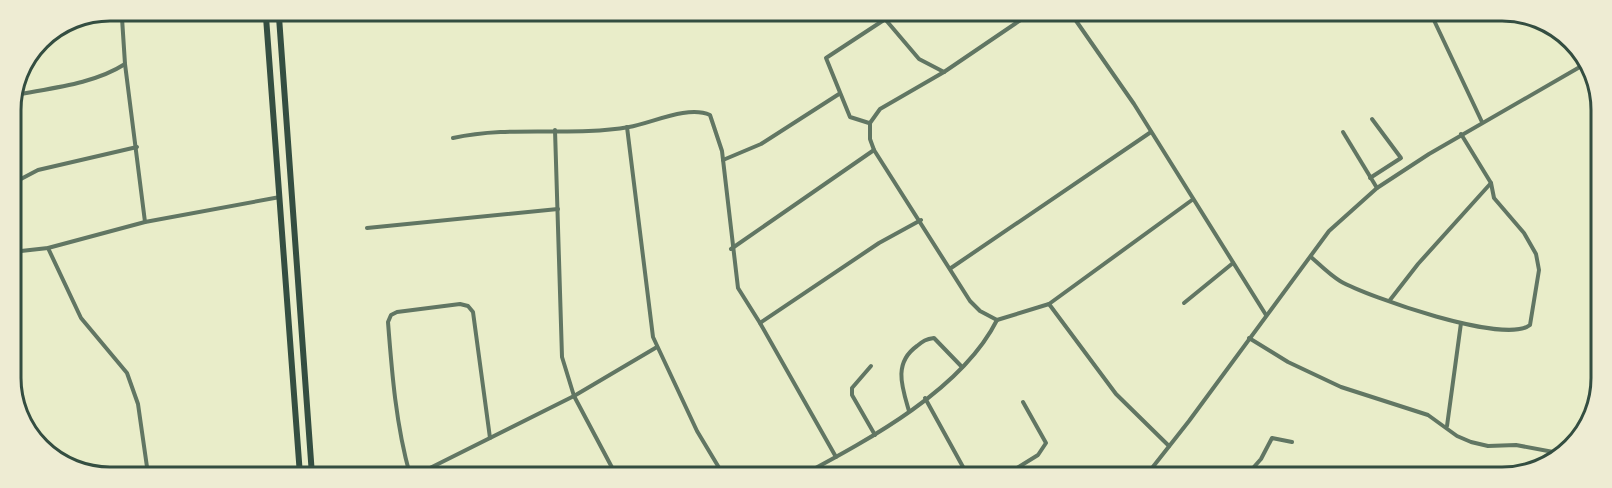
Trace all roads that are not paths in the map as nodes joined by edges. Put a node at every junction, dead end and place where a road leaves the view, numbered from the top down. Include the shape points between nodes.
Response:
1 (122, 21) edge
2 (266, 21) edge
3 (279, 21) edge
4 (881, 21) edge
5 (890, 21) edge
6 (1019, 21) edge
7 (1076, 21) edge
8 (1434, 21) edge
9 (124, 64) junction
10 (1580, 67) edge
11 (944, 72) junction
12 (23, 93) edge
13 (839, 94) junction
14 (1371, 119) dead end
15 (1482, 122) junction
16 (870, 123) junction
17 (627, 127) junction
18 (555, 130) junction
19 (1152, 132) junction
20 (1342, 132) dead end
21 (1461, 134) junction
22 (453, 138) dead end
23 (137, 147) junction
24 (874, 150) junction
25 (723, 160) junction
26 (1370, 178) junction
27 (21, 179) edge
28 (1491, 183) junction
29 (1377, 188) junction
30 (280, 197) junction
31 (1192, 200) junction
32 (558, 209) junction
33 (921, 220) junction
34 (145, 222) junction
35 (367, 228) dead end
36 (48, 248) junction
37 (731, 249) junction
38 (21, 251) edge
39 (1311, 257) junction
40 (1233, 263) junction
41 (951, 268) junction
42 (1390, 300) junction
43 (1184, 303) dead end
44 (1049, 304) junction
45 (1266, 315) junction
46 (997, 320) junction
47 (760, 323) junction
48 (1461, 323) junction
49 (1249, 338) junction
50 (657, 347) junction
51 (871, 366) dead end
52 (962, 367) junction
53 (574, 396) junction
54 (925, 399) junction
55 (1023, 402) dead end
56 (909, 411) junction
57 (1447, 427) junction
58 (874, 435) junction
59 (490, 438) junction
60 (1292, 442) dead end
61 (1169, 446) junction
62 (1552, 452) edge
63 (836, 457) junction
64 (147, 467) edge
65 (299, 467) edge
66 (311, 467) edge
67 (408, 467) edge
68 (432, 467) edge
69 (612, 467) edge
70 (719, 467) edge
71 (818, 467) edge
72 (963, 467) edge
73 (1020, 467) edge
74 (1153, 467) edge
75 (1254, 467) edge

1 - 9 street
2 - 30 highway
3 - 66 highway
4 - 13 street via 826,58
5 - 11 street via 919,59
6 - 11 street
7 - 19 street
8 - 15 street
9 - 12 street via 100,75
9 - 23 street
10 - 15 street
11 - 16 street via 880,110
13 - 16 street via 850,117
13 - 25 street via 761,144
14 - 26 street via 1401,158
15 - 21 street
16 - 24 street
17 - 18 street
17 - 25 street via 703,112 710,115 718,134
17 - 50 street
18 - 22 street via 490,132
18 - 32 street
19 - 31 street
19 - 41 street
20 - 26 street
21 - 28 street
21 - 29 street
23 - 27 street via 38,170
23 - 34 street
24 - 33 street
24 - 37 street
25 - 37 street
26 - 29 street
28 - 42 street
28 - 48 street via 1494,198 1536,254 1539,270 1532,318 1530,325 1519,331
29 - 39 street via 1329,231
30 - 34 street
30 - 65 highway
31 - 40 street
31 - 44 street
32 - 35 street
32 - 53 street via 562,357
33 - 41 street
33 - 47 street via 879,243
34 - 36 street
36 - 38 street
36 - 64 street via 81,318 127,373 138,404
37 - 47 street via 738,288
39 - 42 street via 1338,280
39 - 45 street
40 - 43 street
40 - 45 street
41 - 46 street via 970,301
42 - 48 street
44 - 46 street
44 - 61 street via 1116,394
45 - 49 street
46 - 52 street via 980,351
47 - 63 street
48 - 57 street
49 - 57 street via 1341,387 1428,416
49 - 61 street
50 - 53 street
50 - 70 street
51 - 58 street via 852,388 852,395
52 - 54 street
52 - 56 street via 934,338 926,339 907,353 901,366 901,383
53 - 59 street
53 - 69 street
54 - 56 street
54 - 72 street
55 - 73 street via 1046,443 1038,455
56 - 58 street
57 - 62 street via 1457,436 1488,446 1516,445
58 - 63 street
59 - 67 street via 473,312 460,304 397,312 388,322 399,430
59 - 68 street
60 - 75 street via 1272,438
61 - 74 street
63 - 71 street

